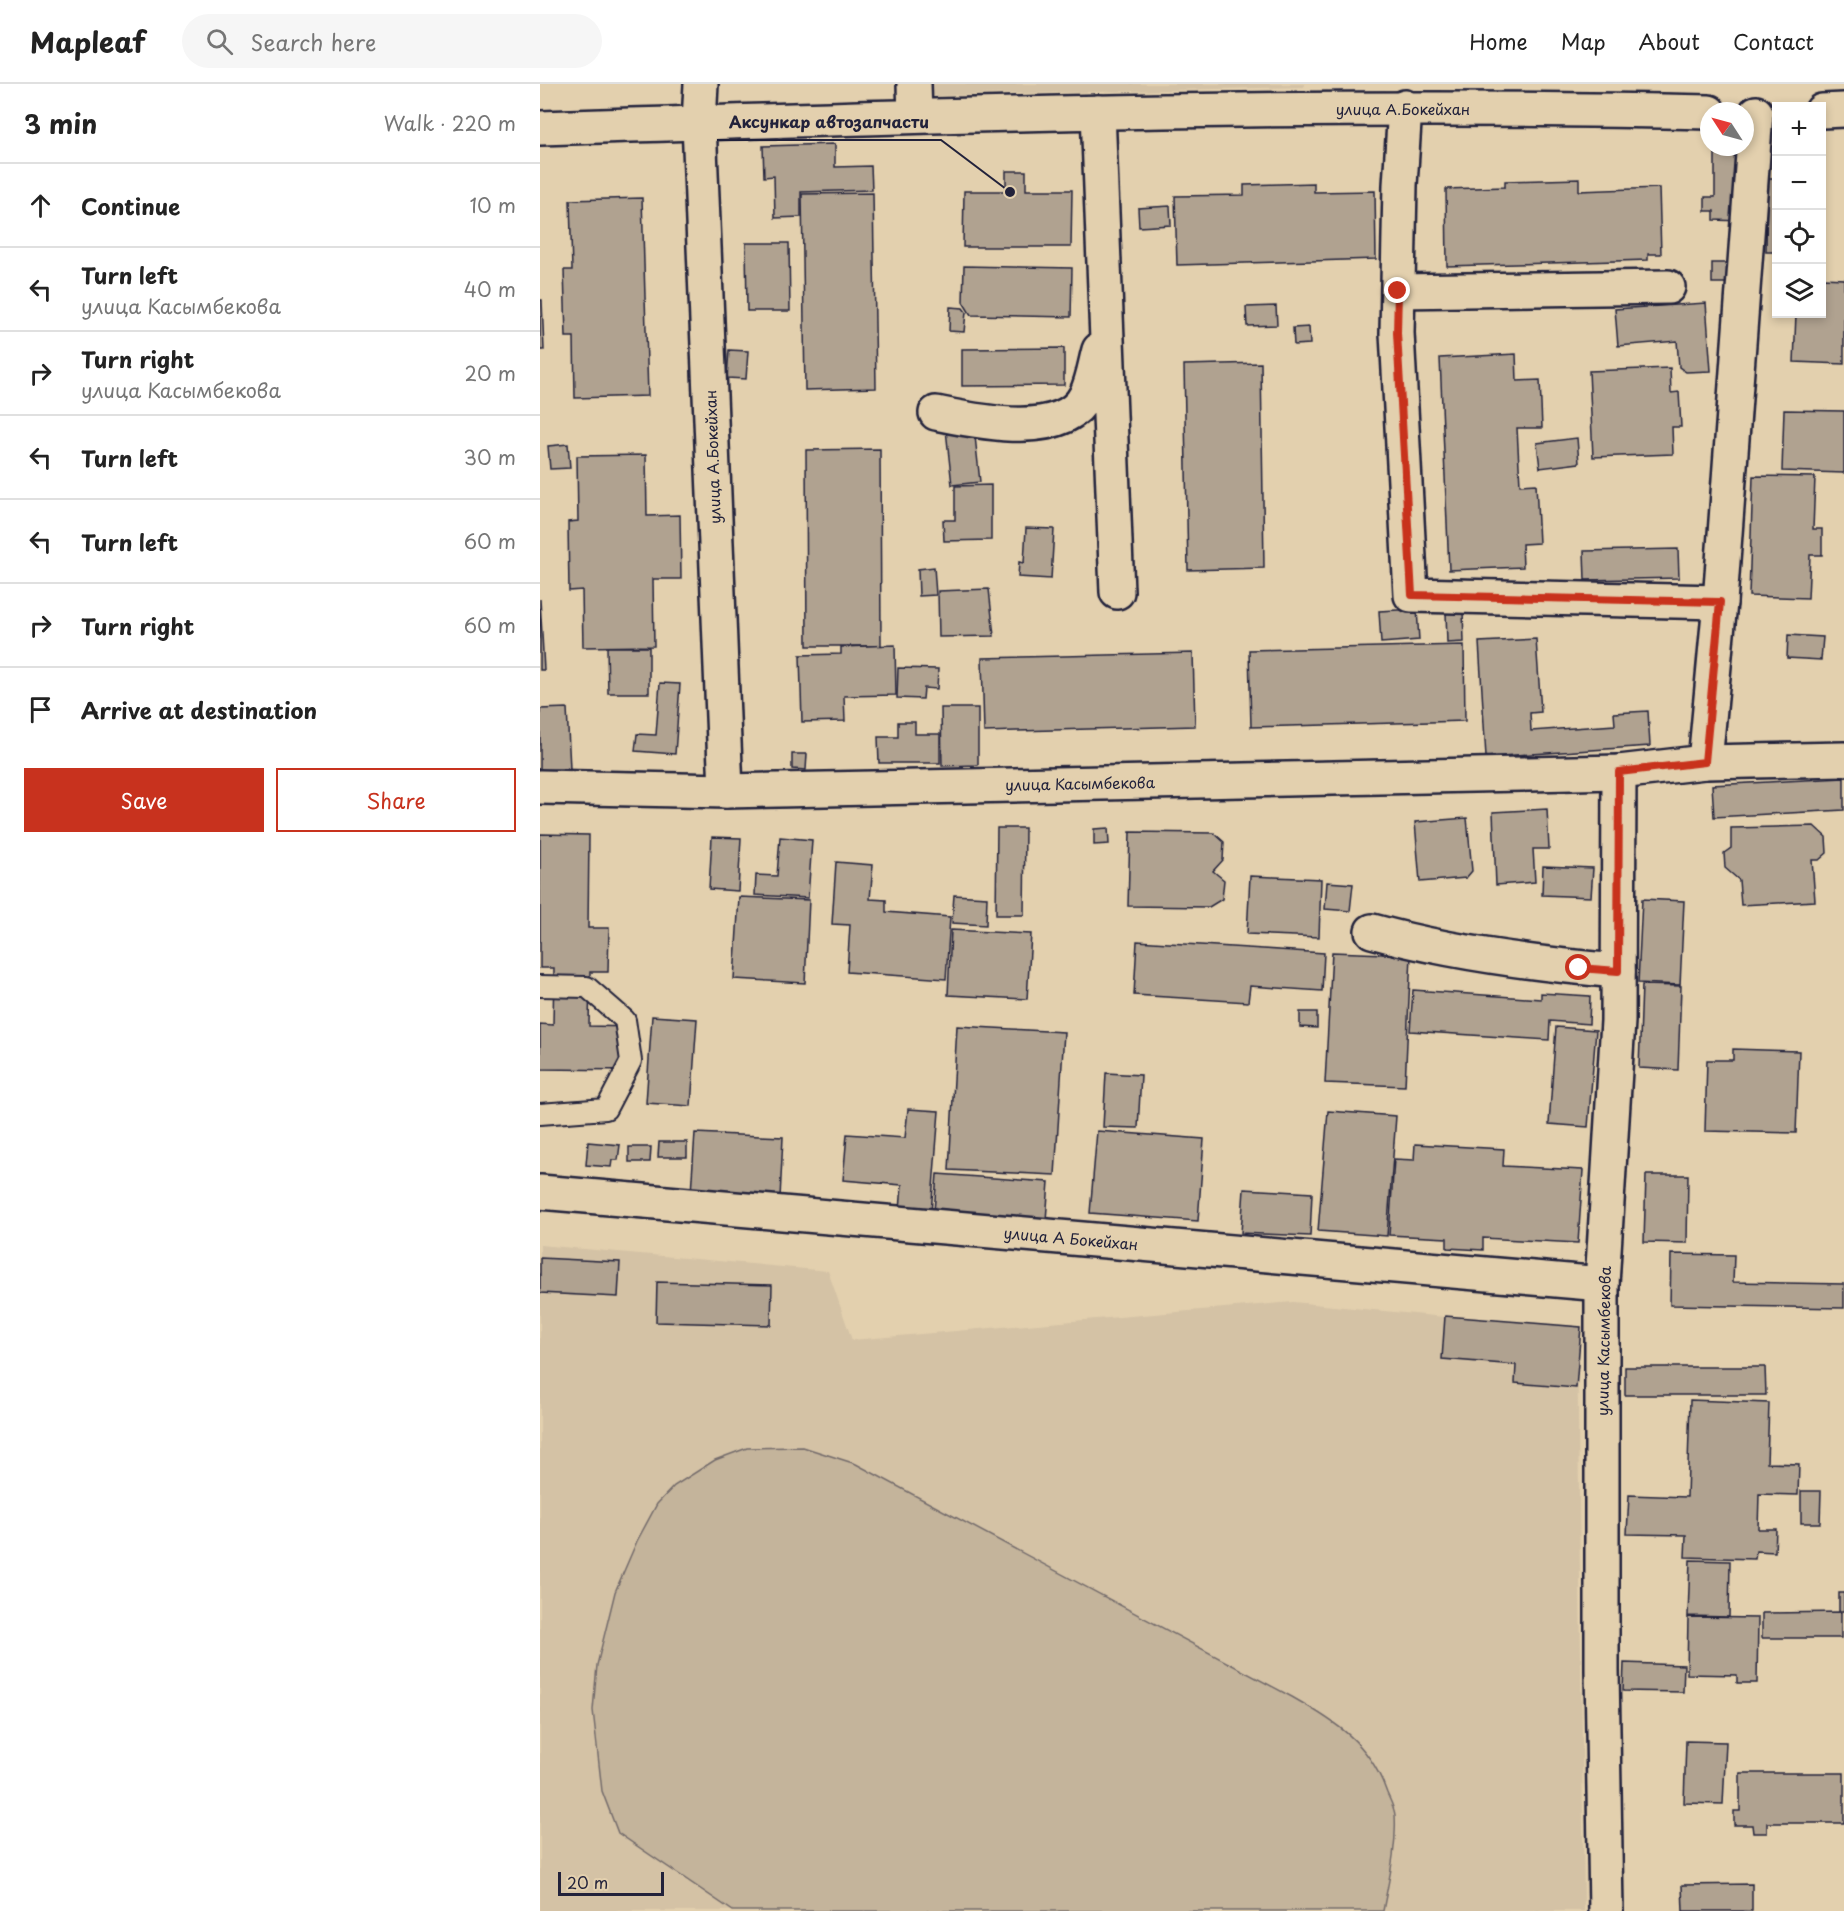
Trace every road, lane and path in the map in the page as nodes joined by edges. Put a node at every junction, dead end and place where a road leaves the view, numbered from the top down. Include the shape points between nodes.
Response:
1 (701, 84) edge
2 (914, 84) edge
3 (1474, 96) edge
4 (1405, 107) junction
5 (1844, 110) edge
6 (1700, 111) edge
7 (1826, 111) edge
8 (1098, 112) junction
9 (1759, 113) edge
10 (915, 116) junction
11 (699, 123) junction
12 (540, 128) edge
13 (1668, 287) dead end
14 (1398, 291) junction
15 (1107, 319) junction
16 (936, 413) dead end
17 (1117, 592) dead end
18 (1720, 602) junction
19 (1844, 759) edge
20 (1705, 762) junction
21 (1619, 772) junction
22 (540, 787) edge
23 (726, 791) junction
24 (1372, 931) dead end
25 (1618, 971) junction
26 (540, 986) edge
27 (540, 1114) edge
28 (540, 1192) edge
29 (1602, 1284) junction
30 (1606, 1911) edge

1 - 11 street, улица А.Бокейхан
2 - 10 street
3 - 4 street, улица А.Бокейхан
3 - 6 street, улица А.Бокейхан
4 - 8 street, улица А.Бокейхан
4 - 14 street
5 - 7 street
8 - 10 street, улица А.Бокейхан
8 - 15 street
9 - 18 street
10 - 11 street, улица А.Бокейхан
11 - 12 street, улица А.Бокейхан
11 - 23 street, улица А.Бокейхан
13 - 14 street
14 - 18 street via 1412,595
15 - 16 street via 1086,396 1062,419 998,425
15 - 17 street
18 - 20 street
19 - 20 street, улица Касымбекова
20 - 21 street, улица Касымбекова
21 - 23 street, улица Касымбекова
21 - 25 street, улица Касымбекова
22 - 23 street, улица Касымбекова
24 - 25 street via 1416,943
25 - 29 street, улица Касымбекова
26 - 27 lane via 587,987 625,1020 631,1061 606,1109
28 - 29 street, улица А Бокейхан
29 - 30 street, улица Касымбекова

